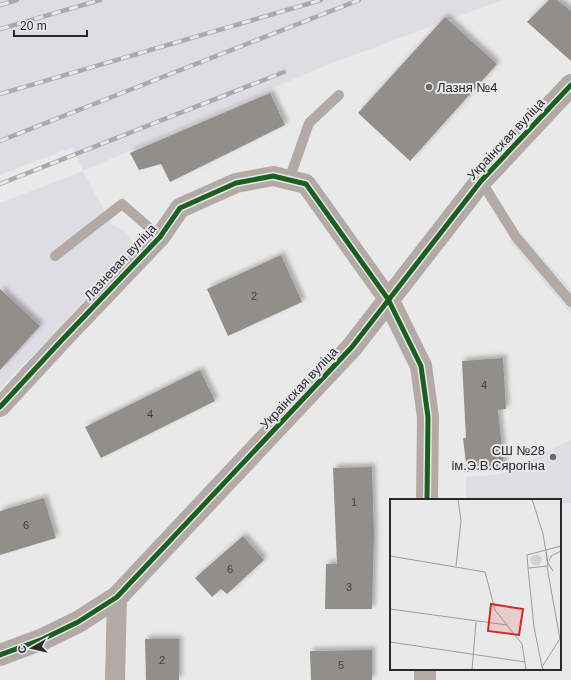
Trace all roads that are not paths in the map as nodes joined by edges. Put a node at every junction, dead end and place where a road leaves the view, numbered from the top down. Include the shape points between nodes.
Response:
1 (571, 85) edge
2 (339, 95) dead end
3 (289, 180) junction
4 (481, 181) junction
5 (160, 237) junction
6 (54, 256) dead end
7 (388, 299) junction
8 (571, 302) edge
9 (0, 407) edge
10 (427, 499) edge
11 (117, 597) junction
12 (0, 655) edge
13 (115, 680) edge

1 - 4 street, Украінская вуліца
2 - 3 lane via 309,123
3 - 5 street, Лазневая вуліца via 273,176 236,184 180,208
3 - 7 street, Лазневая вуліца via 306,184
4 - 7 street, Украінская вуліца
4 - 8 lane via 516,237
5 - 6 lane via 122,204
5 - 9 street, Лазневая вуліца
7 - 10 street via 421,366 428,417
7 - 11 street, Украінская вуліца via 352,347
11 - 12 street, Украінская вуліца via 71,626
11 - 13 street

